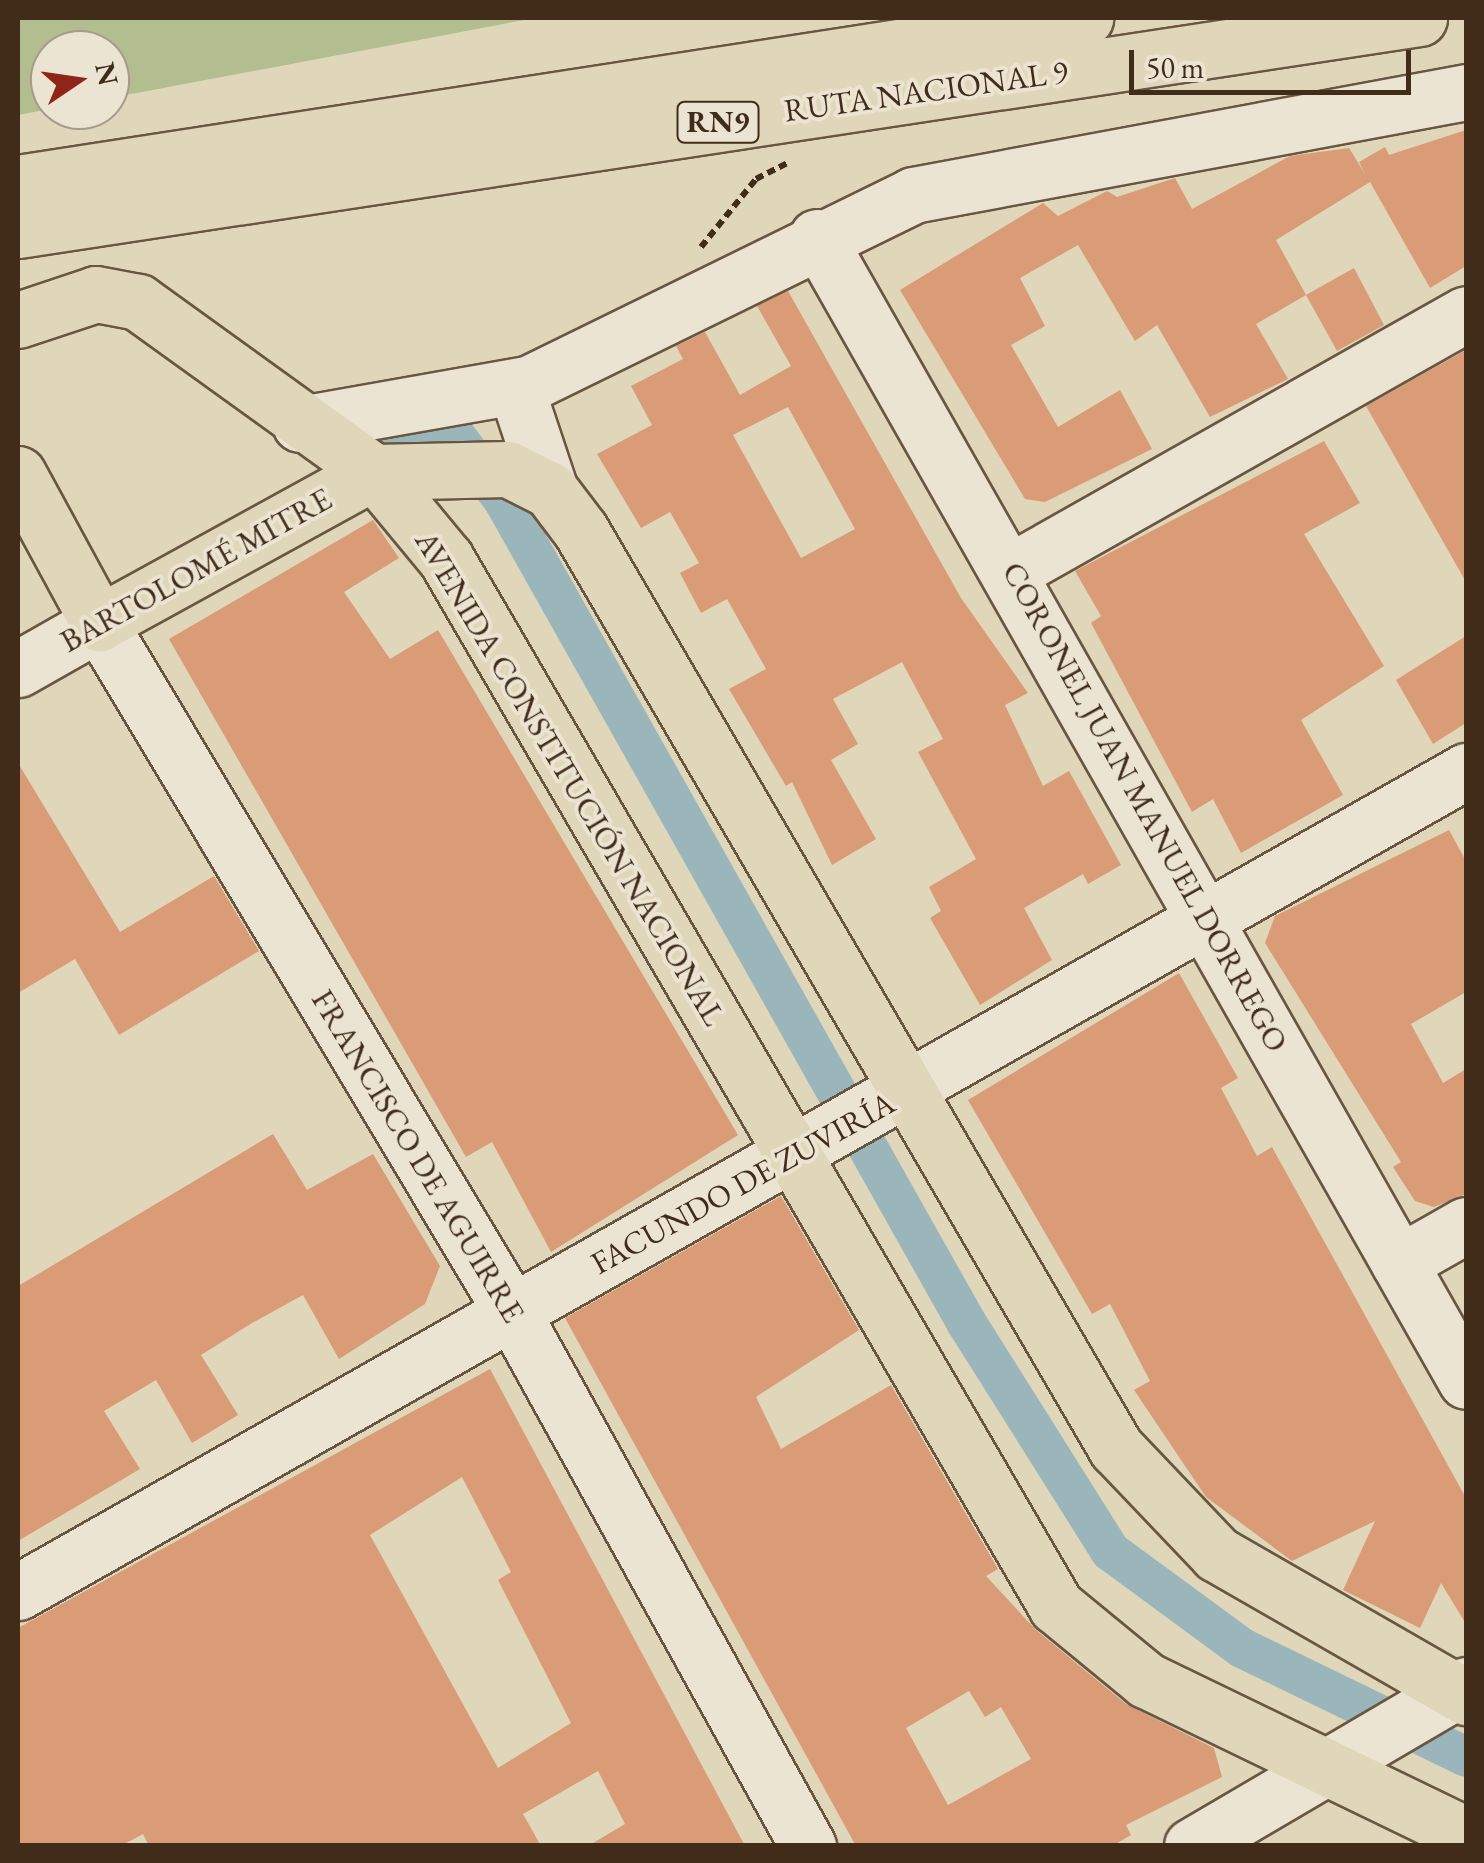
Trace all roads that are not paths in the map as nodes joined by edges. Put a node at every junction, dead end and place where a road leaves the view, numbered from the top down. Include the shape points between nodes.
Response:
1 (1084, 18) edge
2 (1419, 18) edge
3 (1466, 92) edge
4 (18, 183) edge
5 (18, 230) edge
6 (817, 237) junction
7 (1466, 314) edge
8 (18, 320) edge
9 (516, 388) junction
10 (300, 424) junction
11 (396, 470) junction
12 (18, 474) edge
13 (529, 480) junction
14 (1013, 570) junction
15 (99, 622) junction
16 (18, 670) edge
17 (1466, 771) edge
18 (1210, 917) junction
19 (891, 1102) junction
20 (807, 1148) junction
21 (1466, 1226) edge
22 (1399, 1263) junction
23 (512, 1312) junction
24 (1466, 1381) edge
25 (18, 1592) edge
26 (1460, 1692) edge
27 (1324, 1770) junction
28 (1466, 1835) edge
29 (808, 1846) edge
30 (1192, 1846) edge

1 - 4 main road, RUTA NACIONAL 9 / RN9
2 - 5 main road, RUTA NACIONAL 9 / RN9
3 - 6 street via 913,195
6 - 9 street
6 - 14 street, CORONEL JUAN MANUEL DORREGO
7 - 14 street
8 - 10 main road, AVENIDA CONSTITUCIÓN NACIONAL via 96,294 138,302
9 - 10 street
9 - 13 street
10 - 11 main road, AVENIDA CONSTITUCIÓN NACIONAL
11 - 13 main road
11 - 15 main road, BARTOLOMÉ MITRE
11 - 20 main road, AVENIDA CONSTITUCIÓN NACIONAL
12 - 15 main road, FRANCISCO DE AGUIRRE
13 - 19 main road via 581,531
14 - 18 street, CORONEL JUAN MANUEL DORREGO
15 - 16 street, BARTOLOMÉ MITRE
15 - 23 street, FRANCISCO DE AGUIRRE
17 - 18 street, FACUNDO DE ZUVIRÍA
18 - 19 street, FACUNDO DE ZUVIRÍA
18 - 22 street, CORONEL JUAN MANUEL DORREGO
19 - 20 street, FACUNDO DE ZUVIRÍA
19 - 26 main road via 1144,1484 1252,1578
20 - 23 street, FACUNDO DE ZUVIRÍA
20 - 27 main road, AVENIDA CONSTITUCIÓN NACIONAL via 1056,1606 1146,1680
21 - 22 street
22 - 24 street, CORONEL JUAN MANUEL DORREGO
23 - 25 street, FACUNDO DE ZUVIRÍA
23 - 29 street, FRANCISCO DE AGUIRRE
26 - 27 street
27 - 28 main road, AVENIDA CONSTITUCIÓN NACIONAL
27 - 30 street

